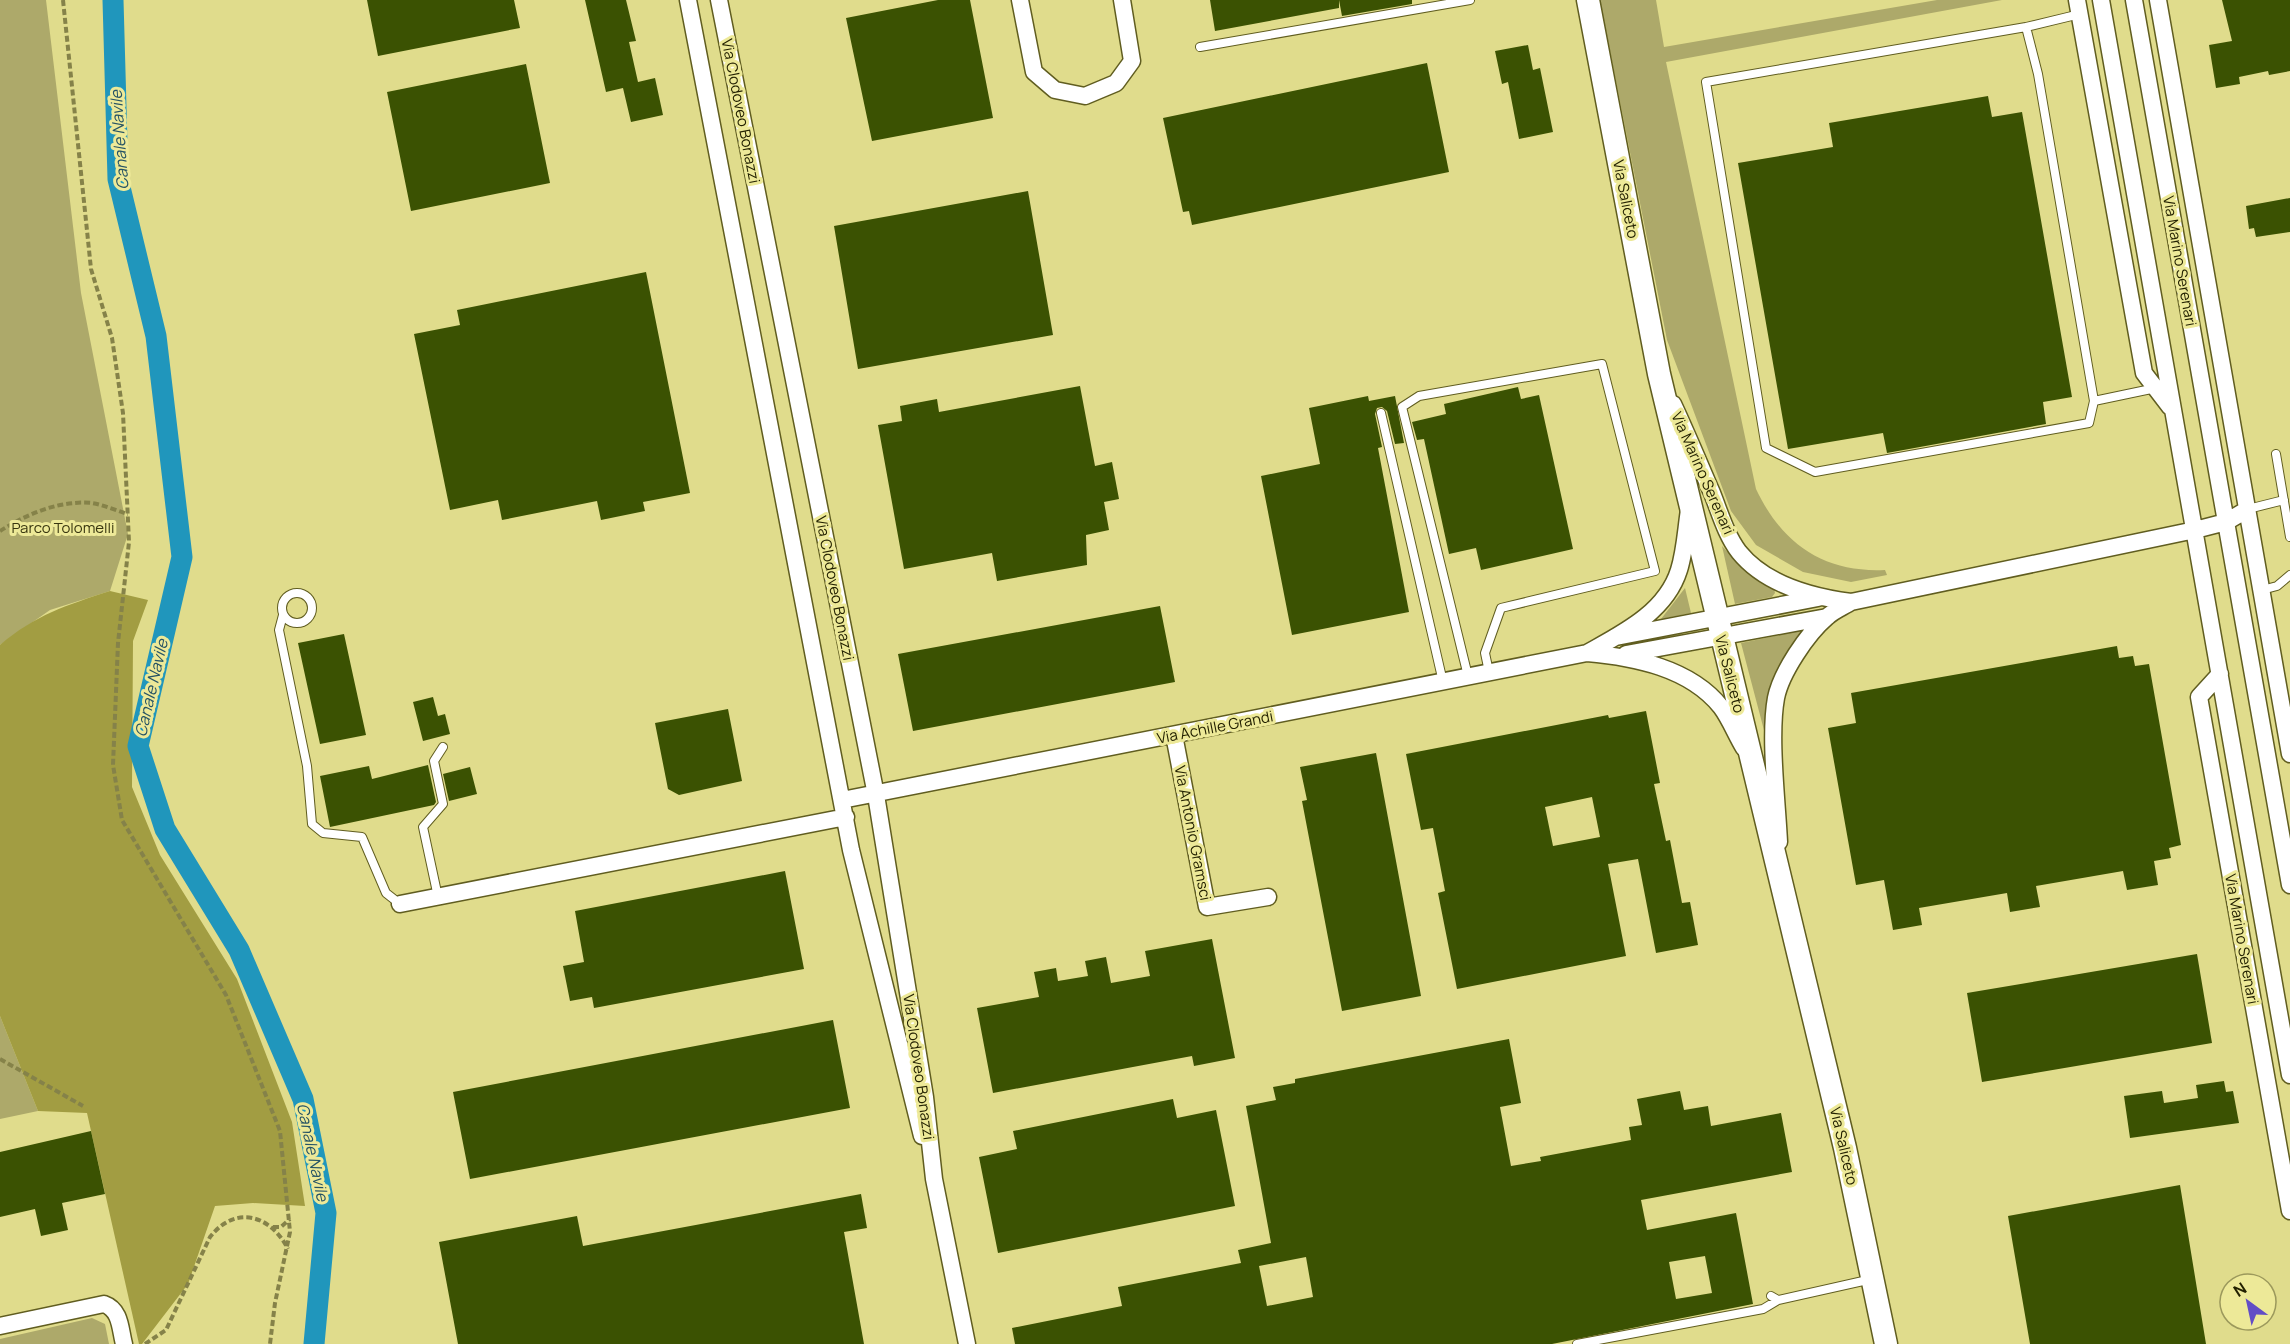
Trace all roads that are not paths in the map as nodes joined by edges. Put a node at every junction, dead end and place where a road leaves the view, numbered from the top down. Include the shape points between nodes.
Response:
1 (688, 0) edge
2 (718, 0) edge
3 (1020, 0) edge
4 (1122, 0) edge
5 (1470, 0) edge
6 (1588, 0) edge
7 (2101, 0) edge
8 (2134, 0) edge
9 (2158, 0) edge
10 (2078, 7) edge
11 (2026, 27) junction
12 (1200, 47) dead end
13 (1659, 374) junction
14 (2162, 386) junction
15 (2094, 401) junction
16 (1381, 412) dead end
17 (2276, 454) dead end
18 (2284, 500) junction
19 (1690, 506) junction
20 (2248, 509) junction
21 (2226, 522) junction
22 (2195, 530) junction
23 (2290, 537) edge
24 (2290, 575) edge
25 (2262, 590) junction
26 (1819, 598) junction
27 (1851, 602) junction
28 (283, 615) dead end
29 (1827, 617) junction
30 (1718, 626) junction
31 (1616, 637) junction
32 (1587, 653) junction
33 (2273, 654) junction
34 (1620, 656) junction
35 (2250, 658) junction
36 (1490, 672) junction
37 (2220, 674) junction
38 (1468, 676) junction
39 (1443, 682) junction
40 (1174, 735) junction
41 (443, 747) dead end
42 (2290, 754) edge
43 (1750, 759) junction
44 (876, 795) junction
45 (2242, 803) junction
46 (2218, 807) junction
47 (2283, 807) edge
48 (844, 808) junction
49 (1780, 884) junction
50 (2290, 885) edge
51 (438, 897) junction
52 (1268, 897) dead end
53 (400, 904) joint
54 (2272, 971) junction
55 (2248, 976) junction
56 (2290, 1075) edge
57 (2284, 1137) edge
58 (934, 1179) junction
59 (2290, 1210) edge
60 (1872, 1279) junction
61 (0, 1326) edge
62 (124, 1344) edge
63 (966, 1344) edge
64 (1576, 1344) edge
65 (1886, 1344) edge

1 - 48 street, Via Clodoveo Bonazzi
2 - 44 street, Via Clodoveo Bonazzi
3 - 4 street via 1034,72 1055,90 1085,96 1116,83 1132,60
5 - 12 lane
6 - 13 main road, Via Saliceto
7 - 14 street, Via Marino Serenari
8 - 21 street, Via Marino Serenari
9 - 20 street, Via Marino Serenari
10 - 11 lane
10 - 14 street, Via Marino Serenari via 2144,373
11 - 15 lane via 2038,74
11 - 15 lane via 1706,82 1766,448 1815,472 2088,423
13 - 19 main road, Via Saliceto
13 - 26 street, Via Marino Serenari via 1740,552 1767,576
14 - 15 lane
14 - 22 street, Via Marino Serenari via 2173,410
16 - 39 lane
17 - 18 lane
18 - 20 lane
18 - 23 lane
19 - 30 main road, Via Saliceto
19 - 31 street, Via Achille Grandi via 1679,571 1664,599 1642,621
20 - 21 street, Via Marino Serenari
20 - 25 street, Via Marino Serenari
21 - 22 street, Via Marino Serenari
21 - 35 street, Via Marino Serenari
22 - 27 street, Via Marino Serenari
22 - 37 street, Via Marino Serenari
24 - 25 lane via 2277,586
25 - 33 street, Via Marino Serenari
26 - 27 street, Via Marino Serenari
26 - 30 street, Via Marino Serenari
27 - 29 street, Via Marino Serenari
28 - 53 lane via 279,630 307,766 312,824 323,833 362,837 386,893
29 - 30 street, Via Marino Serenari
29 - 49 street, Via Marino Serenari via 1802,646 1776,698
30 - 31 street, Via Achille Grandi
30 - 34 street, Via Achille Grandi
30 - 43 main road, Via Saliceto
31 - 32 street, Via Achille Grandi
32 - 34 street, Via Achille Grandi
32 - 36 street, Via Achille Grandi
33 - 35 street
33 - 42 street, Via Marino Serenari
34 - 43 street, Via Achille Grandi via 1654,664 1701,688 1721,708
35 - 47 street, Via Marino Serenari
36 - 38 street, Via Achille Grandi
36 - 38 lane via 1485,653 1501,608 1655,571 1602,364 1419,396 1402,407
37 - 45 street, Via Marino Serenari
37 - 46 street, Via Marino Serenari via 2199,697
38 - 39 street, Via Achille Grandi
39 - 40 street, Via Achille Grandi
40 - 44 street, Via Achille Grandi
40 - 52 street, Via Antonio Gramsci via 1207,907
41 - 51 lane via 434,760 443,804 423,827
43 - 49 main road, Via Saliceto
44 - 48 street, Via Achille Grandi
44 - 58 street, Via Clodoveo Bonazzi via 926,1097
45 - 46 street
45 - 54 street, Via Marino Serenari
46 - 55 street, Via Marino Serenari
47 - 50 street, Via Marino Serenari
48 - 51 street
48 - 58 street, Via Clodoveo Bonazzi via 911,1100
49 - 60 main road, Via Saliceto via 1845,1148
51 - 53 street
54 - 55 street
54 - 56 street, Via Marino Serenari
55 - 57 street, Via Marino Serenari
57 - 59 street, Via Marino Serenari
58 - 63 street, Via Clodoveo Bonazzi
60 - 64 lane via 1774,1298 1763,1309
60 - 65 main road, Via Saliceto
61 - 62 street via 105,1304 118,1315

